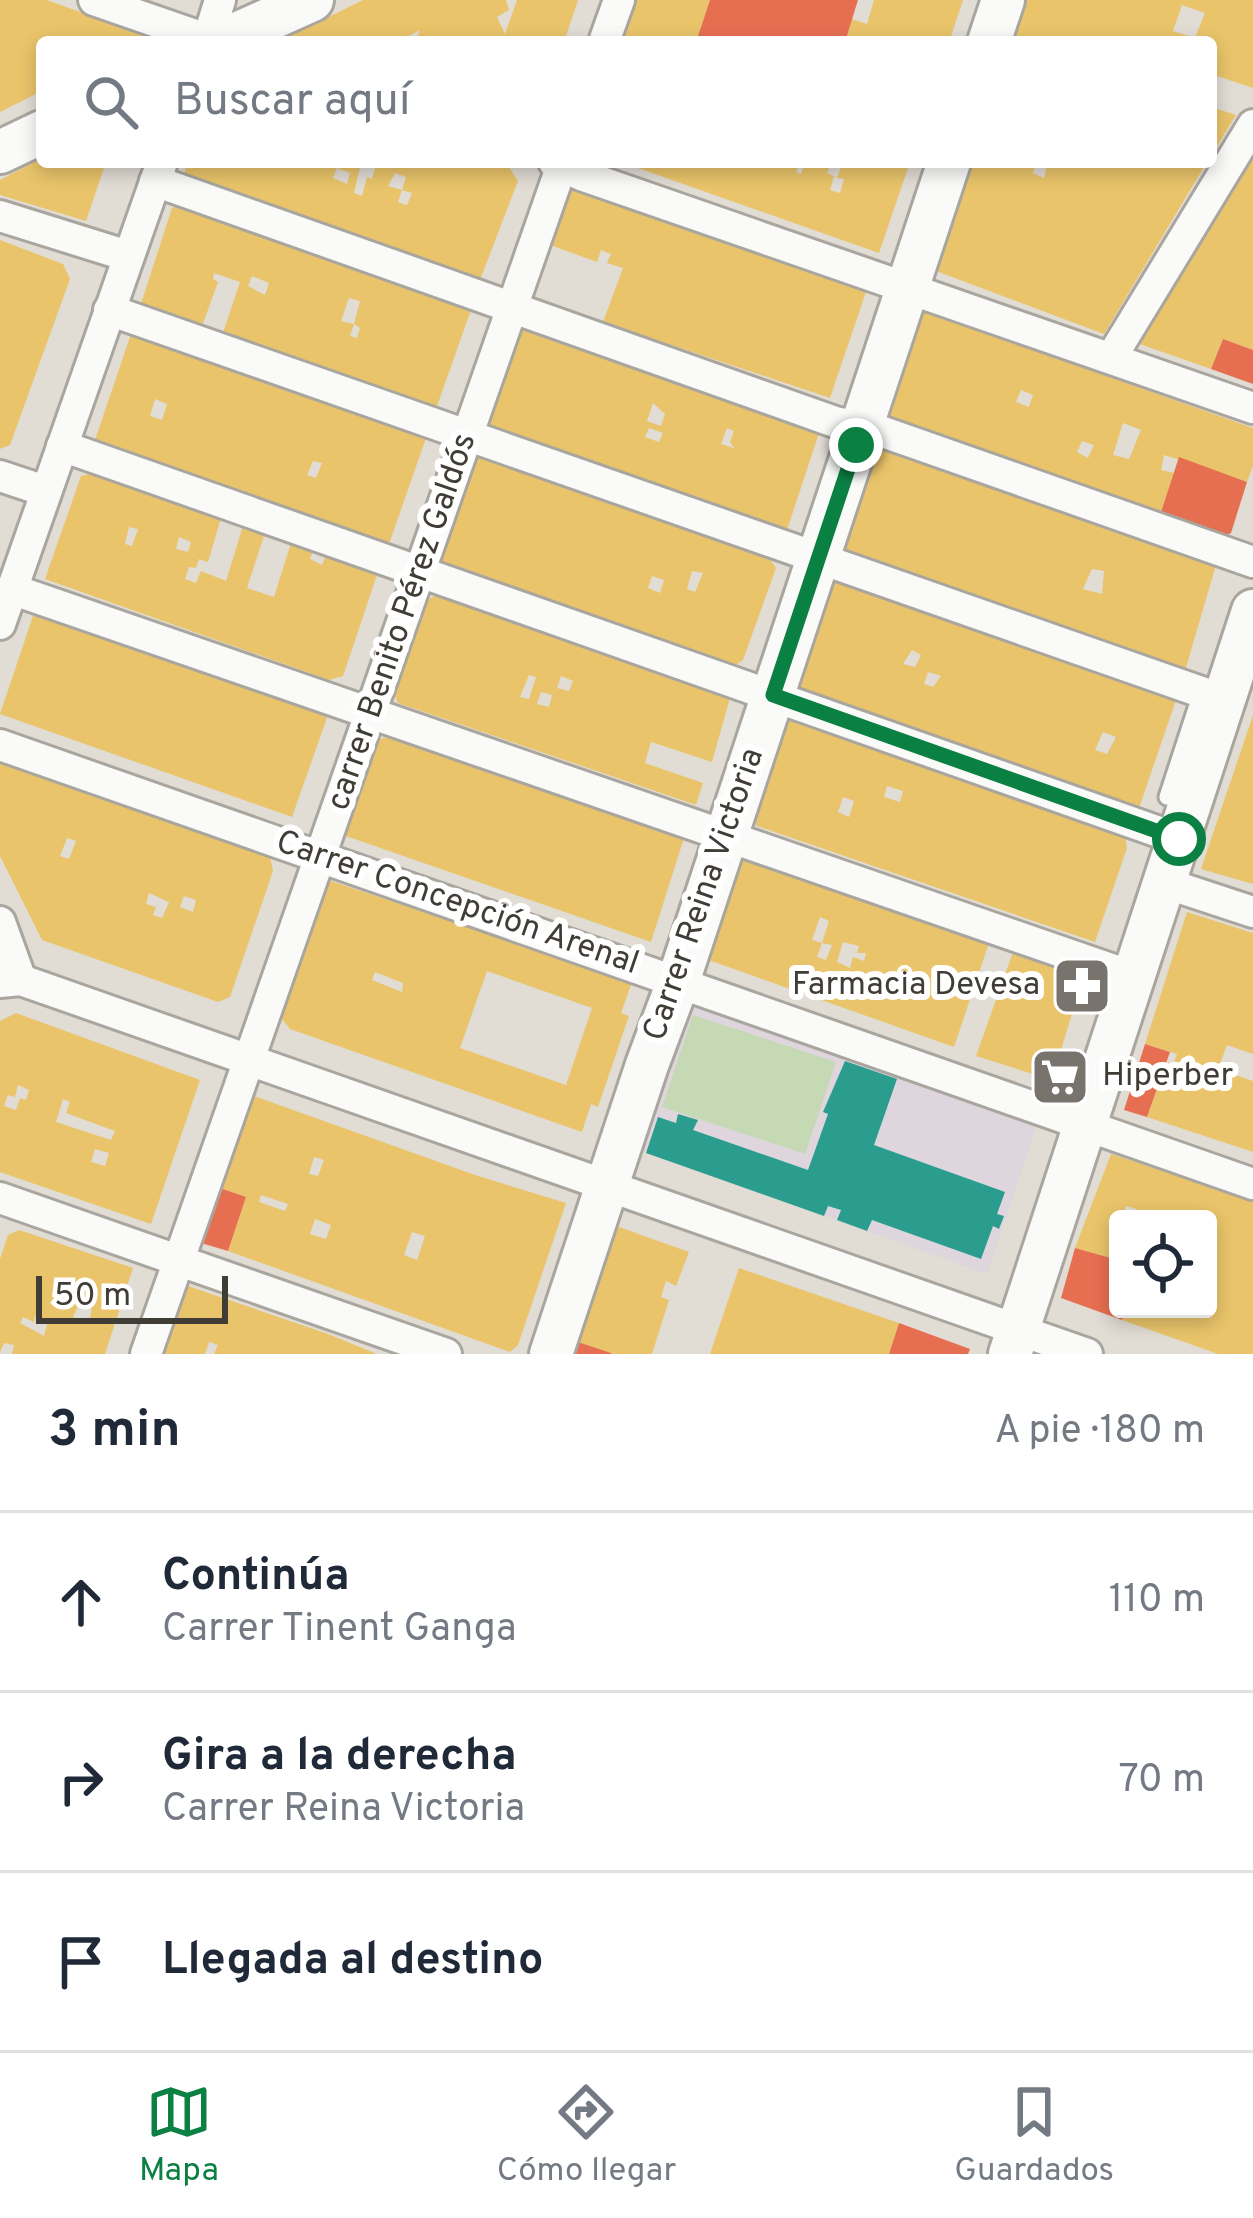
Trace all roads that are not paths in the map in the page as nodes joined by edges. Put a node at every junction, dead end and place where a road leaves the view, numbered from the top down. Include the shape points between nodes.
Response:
1 (94, 0) edge
2 (220, 0) edge
3 (312, 0) edge
4 (619, 0) edge
5 (1003, 0) edge
6 (195, 36) edge
7 (205, 36) edge
8 (232, 36) edge
9 (606, 36) edge
10 (991, 36) edge
11 (1253, 125) edge
12 (36, 135) edge
13 (0, 152) edge
14 (558, 168) edge
15 (571, 168) edge
16 (947, 168) edge
17 (158, 171) edge
18 (0, 216) edge
19 (128, 256) junction
20 (908, 286) junction
21 (512, 308) junction
22 (109, 310) junction
23 (1111, 358) junction
24 (1253, 409) edge
25 (861, 428) junction
26 (468, 436) junction
27 (62, 446) junction
28 (0, 476) edge
29 (45, 491) junction
30 (818, 559) junction
31 (1253, 562) edge
32 (421, 572) junction
33 (11, 589) junction
34 (1253, 611) edge
35 (0, 624) edge
36 (1229, 681) edge
37 (773, 695) junction
38 (371, 713) junction
39 (0, 745) edge
40 (1167, 797) dead end
41 (727, 836) junction
42 (1179, 839) junction
43 (322, 856) junction
44 (1165, 883) junction
45 (1253, 912) edge
46 (0, 922) edge
47 (1134, 977) junction
48 (10, 981) edge
49 (678, 982) junction
50 (0, 1005) edge
51 (251, 1060) junction
52 (1086, 1126) junction
53 (1253, 1184) edge
54 (607, 1185) junction
55 (0, 1198) edge
56 (179, 1260) junction
57 (1014, 1341) edge
58 (146, 1354) edge
59 (446, 1354) edge
60 (551, 1354) edge
61 (1088, 1354) edge

1 - 6 street
2 - 7 street
3 - 8 main road
4 - 9 street
5 - 10 main road
11 - 23 street
12 - 13 main road
14 - 21 street, carrer Benito Pérez Galdós
15 - 20 street
16 - 20 main road, Carrer Reina Victoria
17 - 19 street
17 - 21 street
18 - 19 street
19 - 22 street
20 - 23 street
20 - 25 main road, Carrer Reina Victoria
21 - 25 street
21 - 26 street, carrer Benito Pérez Galdós
22 - 26 street
22 - 27 street
23 - 24 street
25 - 30 main road, Carrer Reina Victoria
25 - 31 street
26 - 30 street
26 - 32 street, carrer Benito Pérez Galdós
27 - 29 street
27 - 32 street
28 - 29 street
29 - 33 street
30 - 36 street
30 - 37 main road, Carrer Reina Victoria
32 - 37 street
32 - 38 street, carrer Benito Pérez Galdós
33 - 35 street
33 - 38 street
34 - 36 main road
36 - 40 lane
36 - 42 main road
37 - 41 main road, Carrer Reina Victoria
37 - 42 street
38 - 41 street
38 - 43 street, carrer Benito Pérez Galdós
39 - 43 street, Carrer Concepción Arenal
41 - 47 street
41 - 49 main road, Carrer Reina Victoria
42 - 44 main road
43 - 49 street, Carrer Concepción Arenal
43 - 51 street, carrer Benito Pérez Galdós
44 - 45 street
44 - 47 main road
46 - 48 street
47 - 52 main road
48 - 50 lane
48 - 51 street
49 - 52 street, Carrer Concepción Arenal
49 - 54 main road, Carrer Reina Victoria
51 - 54 street
51 - 56 street, carrer Benito Pérez Galdós
52 - 53 street, Carrer Concepción Arenal
52 - 57 main road
54 - 57 street
54 - 60 main road, Carrer Reina Victoria
55 - 56 street
56 - 58 street, carrer Benito Pérez Galdós
56 - 59 street
57 - 61 street

